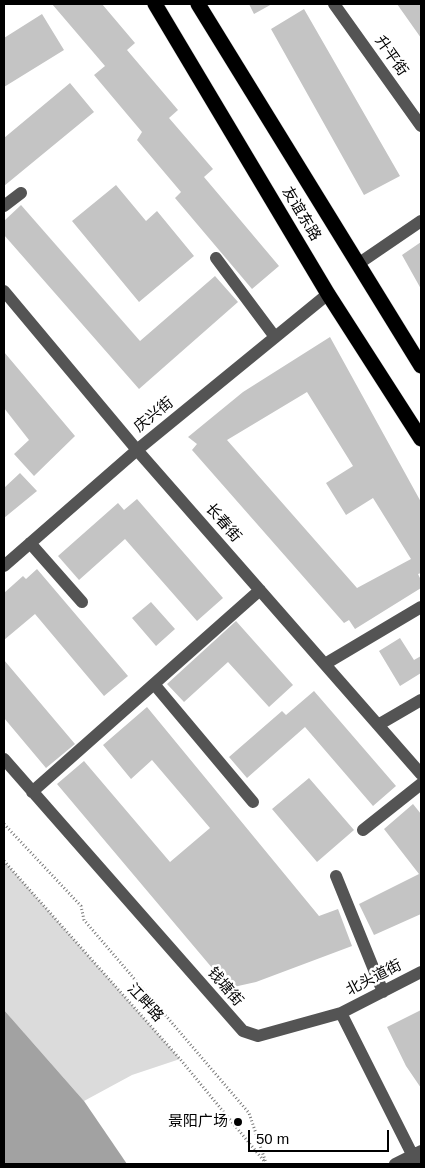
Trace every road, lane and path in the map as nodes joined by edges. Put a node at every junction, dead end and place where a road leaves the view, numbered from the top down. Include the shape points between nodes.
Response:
1 (155, 4) edge
2 (198, 4) edge
3 (334, 4) edge
4 (419, 119) edge
5 (21, 193) dead end
6 (4, 206) edge
7 (421, 221) edge
8 (216, 258) dead end
9 (358, 264) junction
10 (4, 291) edge
11 (328, 294) junction
12 (275, 337) junction
13 (421, 366) edge
14 (421, 439) edge
15 (137, 450) junction
16 (30, 543) junction
17 (4, 566) edge
18 (260, 590) junction
19 (82, 602) dead end
20 (421, 607) edge
21 (325, 664) junction
22 (154, 684) junction
23 (421, 700) edge
24 (378, 725) junction
25 (4, 760) edge
26 (421, 774) edge
27 (421, 784) edge
28 (32, 792) junction
29 (253, 802) dead end
30 (4, 824) edge
31 (363, 830) dead end
32 (4, 861) edge
33 (336, 876) dead end
34 (421, 972) edge
35 (383, 992) junction
36 (341, 1013) junction
37 (417, 1157) edge
38 (395, 1164) edge

1 - 11 highway, 友谊东路
2 - 9 highway, 友谊东路
3 - 4 street, 升平街
5 - 6 street
7 - 9 street
8 - 12 street
9 - 13 highway, 友谊东路
10 - 15 street, 长春街
11 - 12 street, 庆兴街
11 - 14 highway, 友谊东路
12 - 15 street, 庆兴街
15 - 16 street, 庆兴街
15 - 18 street, 长春街
16 - 17 street, 庆兴街
16 - 19 street
18 - 21 street, 长春街
18 - 22 street
20 - 21 street
21 - 24 street, 长春街
22 - 28 street
22 - 29 street
23 - 24 street
24 - 26 street, 长春街
25 - 28 street, 钱塘街
27 - 31 street
28 - 36 street, 钱塘街 via 243,1031 258,1036
30 - 32 path, 江畔路 via 81,906 84,920 249,1113 266,1163 180,1059
33 - 35 street
34 - 35 street, 北头道街
35 - 36 street, 北头道街
36 - 37 street
37 - 38 street

